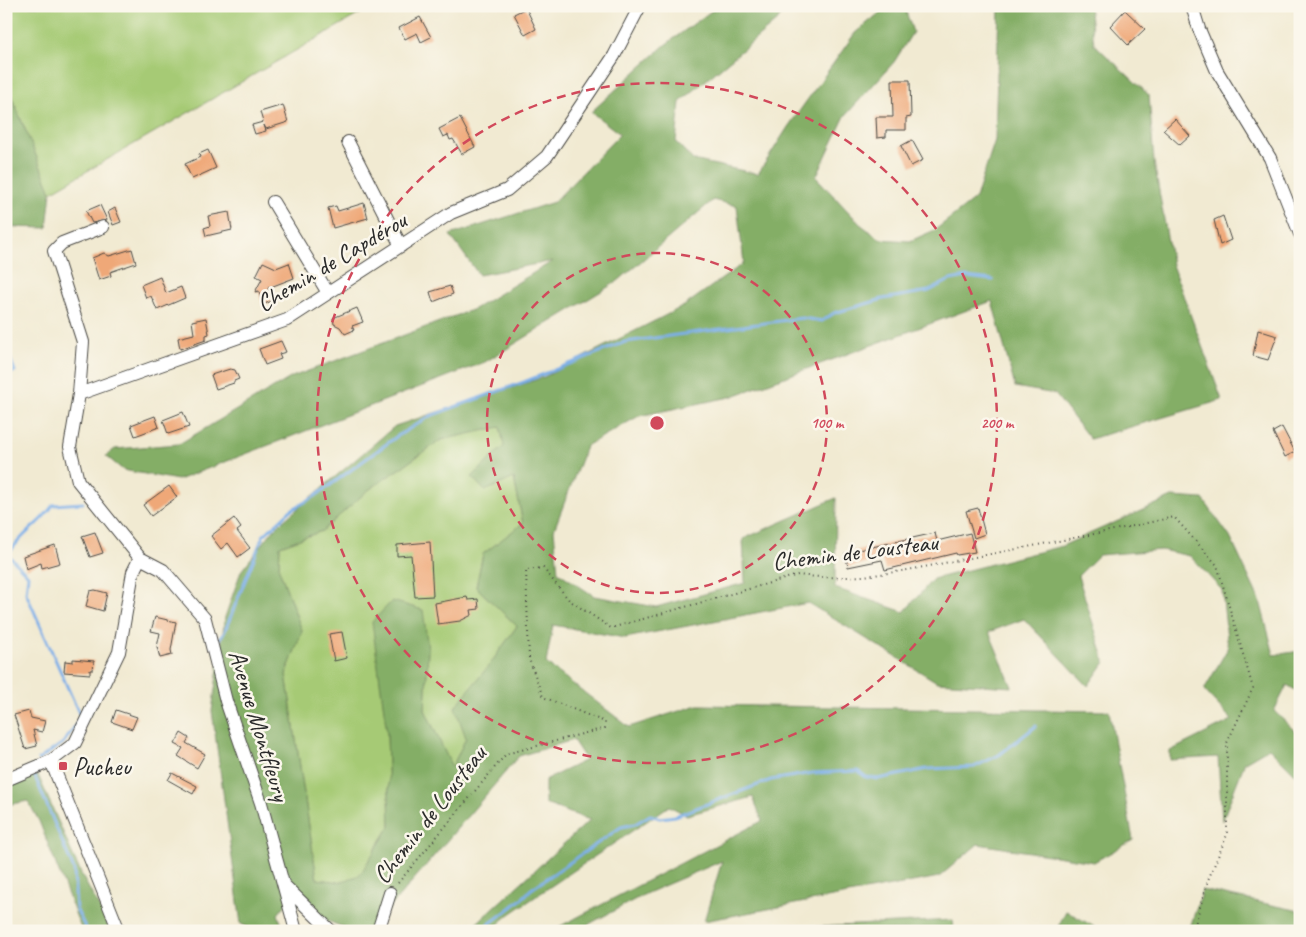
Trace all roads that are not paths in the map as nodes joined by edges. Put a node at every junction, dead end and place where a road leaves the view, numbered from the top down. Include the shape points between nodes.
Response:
1 (640, 6) edge
2 (1192, 6) edge
3 (348, 142) dead end
4 (273, 202) dead end
5 (103, 227) dead end
6 (1300, 234) edge
7 (401, 246) junction
8 (328, 293) junction
9 (79, 394) junction
10 (140, 558) junction
11 (51, 761) junction
12 (6, 780) edge
13 (284, 885) junction
14 (390, 893) road end
15 (119, 931) edge
16 (296, 931) edge
17 (331, 931) edge
18 (378, 931) edge

1 - 7 street, Chemin de Capdérou via 614,56 547,156 507,190 451,213
2 - 6 street via 1198,29 1217,71 1270,158
3 - 7 street
4 - 8 street
5 - 9 street via 62,243 54,251 83,342
7 - 8 street, Chemin de Capdérou
8 - 9 street, Chemin de Capdérou via 288,320
9 - 10 street via 70,447 78,481
10 - 11 street via 133,572 119,652 75,743
10 - 13 street, Avenue Montfleury via 162,570 205,619 226,701 261,803
11 - 12 street
11 - 15 street
13 - 16 street, Avenue Montfleury
13 - 17 street
14 - 18 street, Chemin de Lousteau

